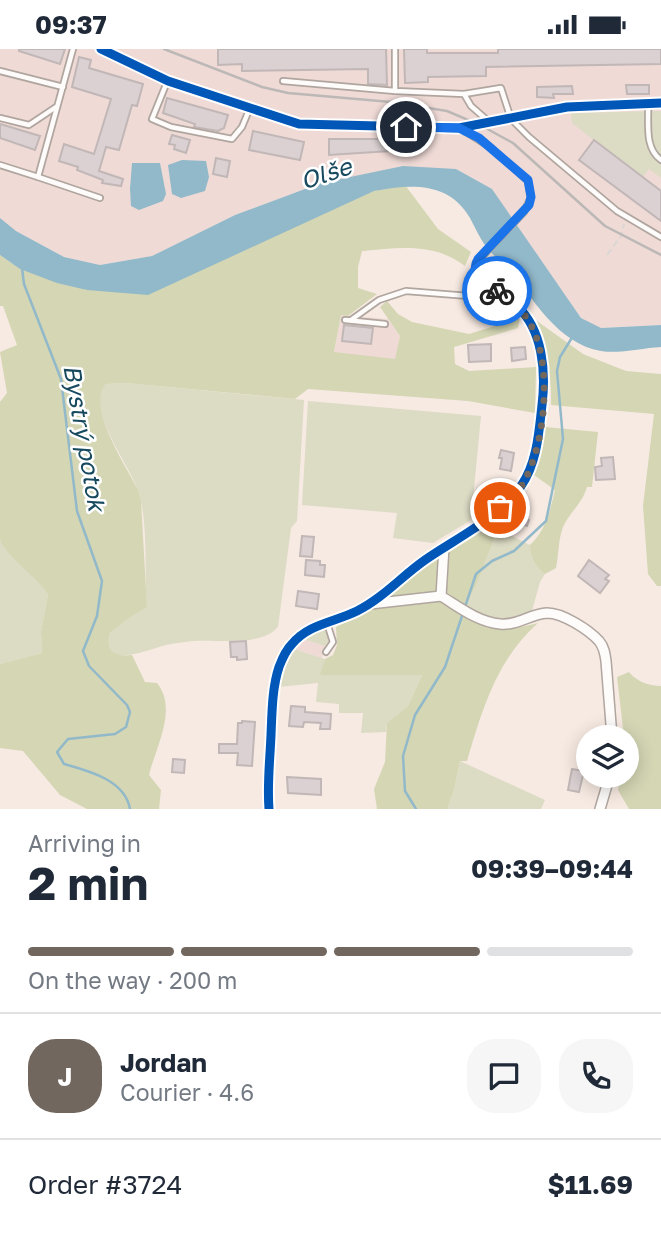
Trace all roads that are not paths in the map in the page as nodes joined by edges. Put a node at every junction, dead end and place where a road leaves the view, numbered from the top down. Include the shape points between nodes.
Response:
1 (73, 49) edge
2 (101, 49) edge
3 (394, 49) edge
4 (0, 71) edge
5 (310, 73) dead end
6 (167, 81) junction
7 (283, 81) dead end
8 (311, 83) junction
9 (63, 87) junction
10 (395, 91) junction
11 (464, 94) junction
12 (648, 103) junction
13 (661, 103) edge
14 (57, 107) junction
15 (249, 110) junction
16 (0, 118) edge
17 (511, 119) junction
18 (490, 123) junction
19 (459, 128) junction
20 (661, 160) edge
21 (0, 165) edge
22 (38, 177) junction
23 (100, 198) dead end
24 (661, 237) edge
25 (483, 280) joint
26 (507, 299) junction
27 (385, 324) dead end
28 (444, 547) junction
29 (442, 596) junction
30 (369, 604) junction
31 (326, 622) junction
32 (326, 652) dead end
33 (611, 725) edge
34 (606, 788) edge
35 (270, 809) edge
36 (600, 809) edge

1 - 9 lane
2 - 6 street
3 - 10 lane
4 - 9 lane
5 - 8 lane
6 - 15 street
6 - 15 lane via 152,119 171,127 232,139
7 - 8 lane
8 - 10 lane
9 - 14 lane
10 - 11 lane
11 - 17 lane via 501,88
11 - 18 lane
12 - 13 street
12 - 17 street via 567,107
12 - 20 lane via 650,145
14 - 16 lane via 29,125
14 - 22 lane
15 - 19 street via 299,124
17 - 18 street
17 - 24 lane via 571,174
18 - 19 street
19 - 25 lane via 479,138 528,180 531,197 524,212 478,259 475,272
21 - 22 lane
22 - 23 lane
25 - 26 street
26 - 27 lane via 406,291 379,300 348,320
26 - 28 street via 529,321 541,354 545,382 535,452 522,486 512,497
28 - 29 street
28 - 30 street
29 - 30 street
29 - 33 street via 470,614 502,625 555,615 598,640 606,661
30 - 31 street
31 - 32 lane via 333,642
31 - 35 street via 300,635 279,667 272,714
34 - 36 street

